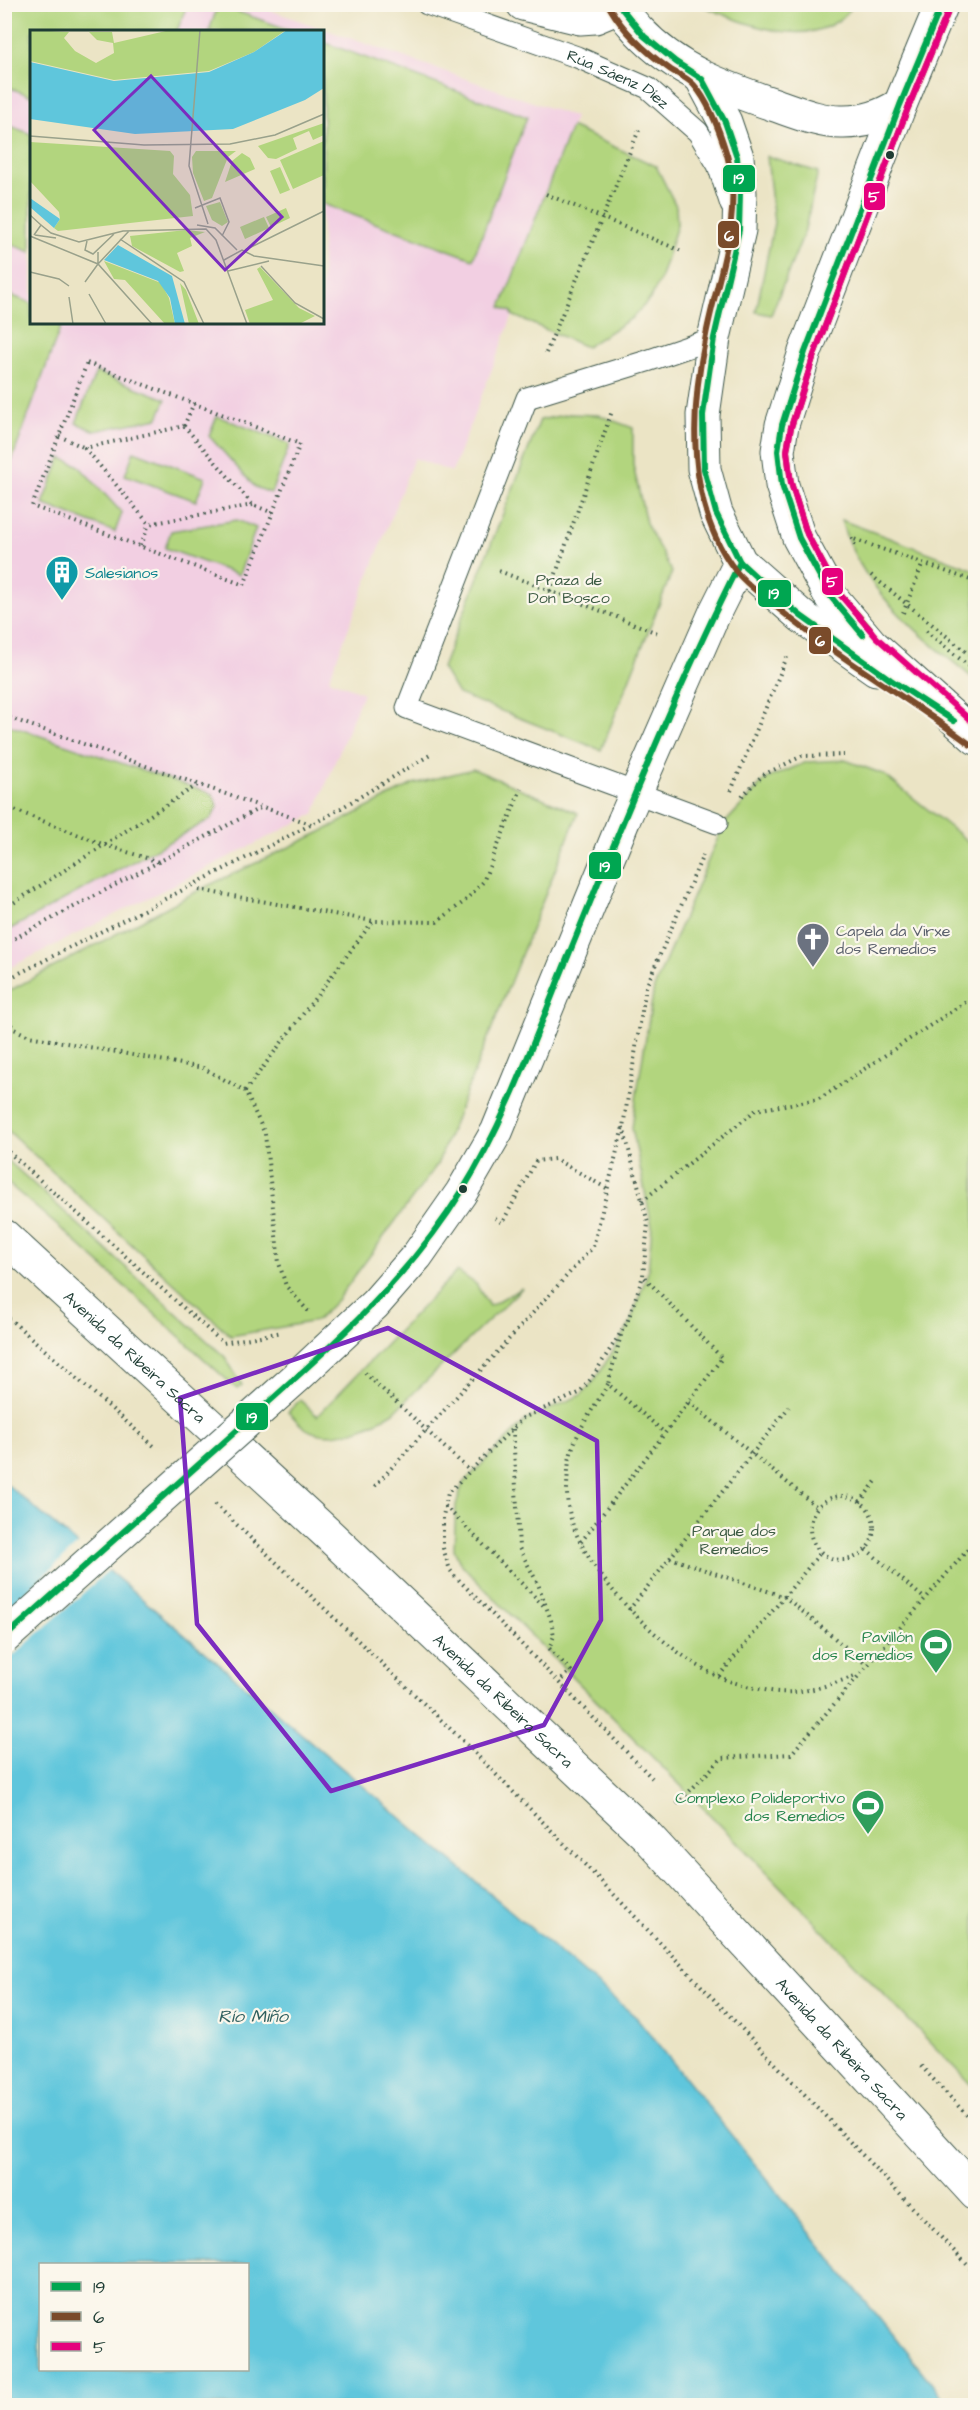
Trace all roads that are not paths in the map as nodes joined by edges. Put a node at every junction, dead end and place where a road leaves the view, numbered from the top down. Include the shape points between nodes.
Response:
1 (427, 4) edge
2 (523, 4) edge
3 (942, 4) edge
4 (619, 6) edge
5 (702, 79) junction
6 (900, 105) junction
7 (739, 230) junction
8 (714, 338) junction
9 (740, 562) junction
10 (965, 729) edge
11 (637, 792) junction
12 (717, 823) road end
13 (4, 1236) edge
14 (4, 1638) edge
15 (975, 2194) edge

1 - 7 lane, Rúa Sáenz Díez via 577,57 648,87 698,132 718,165
2 - 4 main road via 580,18 595,17
3 - 6 main road
4 - 5 main road via 644,36
5 - 6 main road via 804,115 843,123 882,116
5 - 7 main road via 725,123 736,157
6 - 10 main road via 805,352 778,451 782,485 799,538 831,597 871,644
7 - 8 main road
8 - 9 main road via 704,416 704,469 716,513
8 - 11 lane via 527,398 406,708
9 - 10 main road via 801,616
9 - 11 street
11 - 12 lane
11 - 14 street, bridge via 497,1131 461,1193 417,1256 375,1304 296,1378
13 - 15 main road, Avenida da Ribeira Sacra via 338,1543 647,1836

